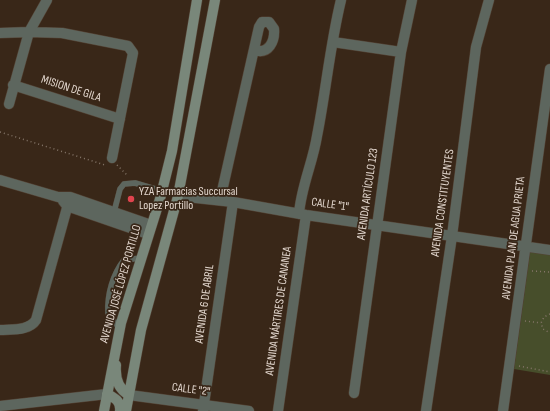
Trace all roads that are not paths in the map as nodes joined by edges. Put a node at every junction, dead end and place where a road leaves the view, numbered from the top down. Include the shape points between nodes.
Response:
1 (47, 0) edge
2 (197, 0) edge
3 (215, 0) edge
4 (341, 0) edge
5 (412, 0) edge
6 (489, 0) edge
7 (29, 32) junction
8 (0, 33) edge
9 (333, 42) junction
10 (254, 50) dead end
11 (402, 52) junction
12 (550, 69) edge
13 (13, 85) junction
14 (9, 104) dead end
15 (120, 119) junction
16 (109, 162) road end
17 (0, 180) edge
18 (162, 191) junction
19 (178, 196) junction
20 (220, 200) junction
21 (69, 201) junction
22 (233, 202) junction
23 (114, 212) junction
24 (303, 214) junction
25 (377, 225) junction
26 (150, 229) junction
27 (452, 236) junction
28 (526, 247) junction
29 (550, 250) edge
30 (140, 258) junction
31 (0, 330) edge
32 (121, 330) junction
33 (354, 393) dead end
34 (107, 394) junction
35 (129, 396) junction
36 (0, 406) edge
37 (203, 408) edge
38 (104, 411) edge
39 (120, 411) edge
40 (126, 411) edge
41 (249, 411) edge
42 (278, 411) edge
43 (426, 411) edge
44 (503, 411) edge

1 - 7 street
2 - 18 main road, AVENIDA JOSÉ LÓPEZ PORTILLO via 172,151
3 - 19 main road
4 - 9 street, AVENIDA MÁRTIRES DE CANANEA
5 - 11 street, AVENIDA ARTÍCULO 123
6 - 27 street, AVENIDA CONSTITUYENTES via 476,47
7 - 8 street
7 - 13 street
7 - 15 street via 62,33 131,48 133,53
9 - 11 street
9 - 24 street, AVENIDA MÁRTIRES DE CANANEA via 317,137 300,200
10 - 20 street
11 - 25 street, AVENIDA ARTÍCULO 123
12 - 28 street, AVENIDA PLAN DE AGUA PRIETA
13 - 14 street
13 - 15 street, MISION DE GILA
15 - 16 street
17 - 21 street
18 - 23 lane via 135,183 124,184 120,189
18 - 26 main road, AVENIDA JOSÉ LÓPEZ PORTILLO
19 - 20 street, CALLE "1"
19 - 35 main road via 144,318
20 - 22 street, CALLE "1"
21 - 23 street
21 - 26 street
21 - 31 street via 36,320 28,327
22 - 24 street, CALLE "1"
22 - 37 street, AVENIDA 6 DE ABRIL
23 - 26 street
24 - 25 street, CALLE "1"
24 - 42 street, AVENIDA MÁRTIRES DE CANANEA
25 - 27 street, CALLE "1"
25 - 33 street, AVENIDA ARTÍCULO 123
26 - 30 main road, AVENIDA JOSÉ LÓPEZ PORTILLO
27 - 28 street, CALLE "1"
27 - 43 street, AVENIDA CONSTITUYENTES
28 - 29 street, CALLE "1"
28 - 44 street, AVENIDA PLAN DE AGUA PRIETA
30 - 32 main road, AVENIDA JOSÉ LÓPEZ PORTILLO
30 - 32 lane via 124,260 110,286 108,312
32 - 34 main road, AVENIDA JOSÉ LÓPEZ PORTILLO
32 - 35 main road via 115,373 119,384
34 - 36 street
34 - 38 main road, AVENIDA JOSÉ LÓPEZ PORTILLO
34 - 39 main road via 117,400
35 - 37 street, CALLE "2"
35 - 40 main road
37 - 41 street, CALLE "2"

